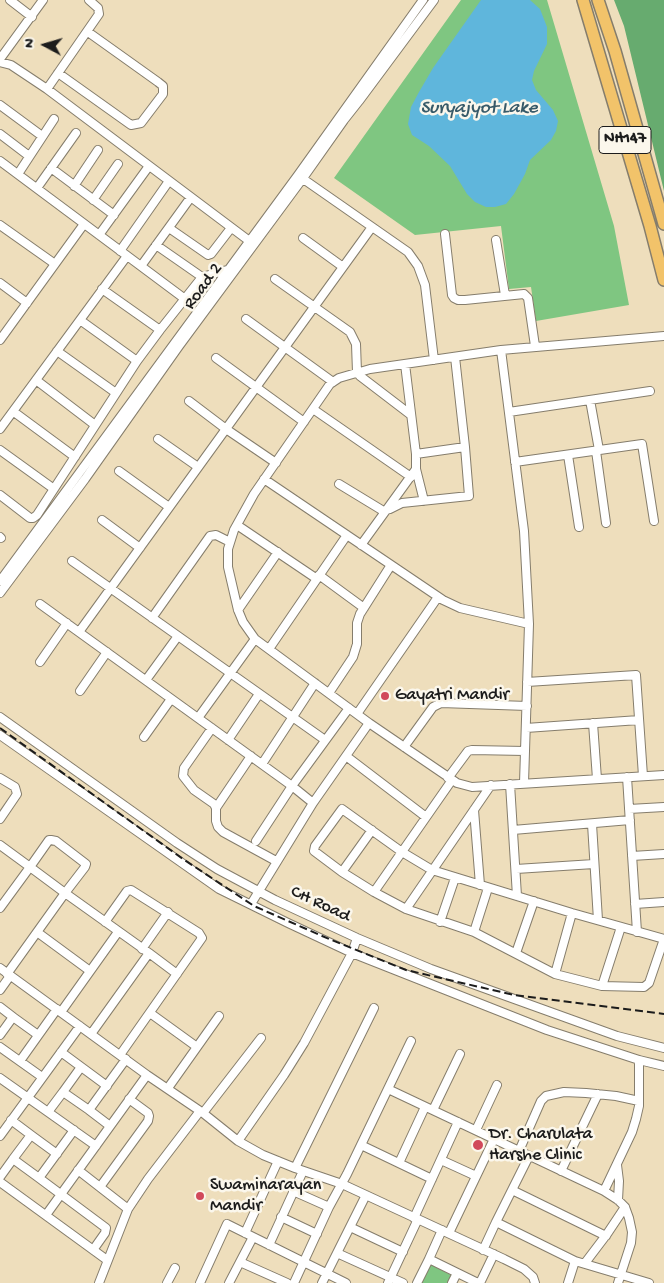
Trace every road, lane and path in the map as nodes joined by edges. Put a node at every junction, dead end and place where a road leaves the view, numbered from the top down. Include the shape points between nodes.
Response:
1 (10, 0) edge
2 (43, 0) edge
3 (89, 0) edge
4 (423, 0) edge
5 (434, 0) edge
6 (583, 0) edge
7 (598, 0) edge
8 (32, 17) junction
9 (88, 32) junction
10 (0, 61) edge
11 (58, 74) junction
12 (47, 89) junction
13 (0, 105) edge
14 (54, 118) dead end
15 (76, 133) dead end
16 (0, 134) edge
17 (42, 136) junction
18 (98, 150) dead end
19 (29, 156) junction
20 (0, 161) edge
21 (118, 164) dead end
22 (149, 166) junction
23 (51, 168) junction
24 (18, 174) junction
25 (301, 176) junction
26 (169, 181) junction
27 (74, 186) junction
28 (37, 188) junction
29 (190, 197) junction
30 (93, 200) junction
31 (114, 215) junction
32 (0, 224) edge
33 (84, 224) junction
34 (664, 224) edge
35 (372, 227) junction
36 (168, 228) junction
37 (231, 228) junction
38 (444, 234) dead end
39 (99, 235) junction
40 (303, 238) dead end
41 (496, 240) dead end
42 (251, 242) junction
43 (156, 245) junction
44 (123, 253) junction
45 (55, 264) junction
46 (141, 266) junction
47 (343, 267) junction
48 (227, 270) junction
49 (202, 277) junction
50 (275, 279) dead end
51 (664, 280) edge
52 (0, 283) edge
53 (102, 289) junction
54 (505, 295) junction
55 (185, 299) junction
56 (27, 303) junction
57 (314, 307) junction
58 (246, 319) dead end
59 (80, 320) junction
60 (160, 330) junction
61 (664, 336) edge
62 (0, 340) edge
63 (535, 346) junction
64 (284, 348) junction
65 (57, 350) junction
66 (501, 350) junction
67 (455, 357) junction
68 (216, 358) dead end
69 (434, 360) junction
70 (137, 361) junction
71 (405, 364) junction
72 (357, 372) junction
73 (36, 380) junction
74 (332, 382) junction
75 (255, 388) junction
76 (650, 390) dead end
77 (116, 393) junction
78 (590, 400) junction
79 (189, 401) dead end
80 (313, 409) junction
81 (14, 412) junction
82 (509, 412) junction
83 (411, 415) junction
84 (304, 422) junction
85 (95, 425) junction
86 (0, 429) edge
87 (226, 429) junction
88 (158, 439) dead end
89 (465, 447) junction
90 (0, 450) edge
91 (598, 450) junction
92 (416, 454) junction
93 (568, 455) junction
94 (74, 457) junction
95 (515, 462) junction
96 (276, 463) junction
97 (198, 467) junction
98 (416, 469) junction
99 (118, 472) dead end
100 (411, 477) junction
101 (264, 479) junction
102 (340, 484) dead end
103 (54, 489) junction
104 (0, 495) edge
105 (424, 501) junction
106 (169, 507) junction
107 (386, 512) junction
108 (102, 520) dead end
109 (654, 522) dead end
110 (606, 523) dead end
111 (237, 525) junction
112 (579, 527) dead end
113 (347, 535) junction
114 (230, 542) junction
115 (361, 545) junction
116 (140, 548) junction
117 (278, 552) junction
118 (72, 561) dead end
119 (392, 566) junction
120 (318, 577) junction
121 (0, 580) edge
122 (110, 588) junction
123 (0, 593) edge
124 (438, 597) junction
125 (40, 604) dead end
126 (364, 608) junction
127 (238, 610) junction
128 (152, 618) junction
129 (67, 623) junction
130 (529, 624) junction
131 (80, 632) junction
132 (178, 636) junction
133 (255, 639) junction
134 (269, 649) junction
135 (107, 652) junction
136 (40, 662) dead end
137 (231, 674) junction
138 (146, 680) junction
139 (527, 682) junction
140 (315, 683) junction
141 (80, 691) dead end
142 (329, 693) junction
143 (259, 694) junction
144 (171, 699) junction
145 (526, 706) junction
146 (349, 708) junction
147 (357, 714) junction
148 (0, 717) edge
149 (198, 718) junction
150 (292, 718) junction
151 (639, 720) junction
152 (369, 723) junction
153 (593, 723) junction
154 (212, 728) junction
155 (526, 728) junction
156 (0, 735) edge
157 (144, 737) dead end
158 (228, 740) junction
159 (325, 740) junction
160 (404, 747) junction
161 (525, 751) junction
162 (251, 756) junction
163 (346, 756) junction
164 (262, 764) junction
165 (664, 775) edge
166 (643, 776) junction
167 (627, 777) junction
168 (0, 778) edge
169 (450, 779) junction
170 (597, 779) junction
171 (524, 783) junction
172 (510, 784) junction
173 (491, 785) junction
174 (292, 786) junction
175 (313, 803) junction
176 (664, 807) edge
177 (216, 808) junction
178 (629, 809) junction
179 (474, 810) junction
180 (426, 817) junction
181 (0, 819) edge
182 (630, 820) junction
183 (592, 824) junction
184 (372, 830) junction
185 (514, 830) junction
186 (256, 841) dead end
187 (0, 846) edge
188 (402, 852) junction
189 (664, 854) edge
190 (632, 856) junction
191 (276, 861) junction
192 (594, 864) junction
193 (30, 867) junction
194 (516, 869) junction
195 (432, 870) junction
196 (342, 872) junction
197 (455, 878) junction
198 (484, 886) junction
199 (259, 890) junction
200 (374, 892) junction
201 (65, 893) junction
202 (517, 896) junction
203 (534, 901) junction
204 (664, 902) edge
205 (251, 904) junction
206 (635, 904) junction
207 (0, 908) edge
208 (406, 910) junction
209 (168, 912) junction
210 (572, 913) junction
211 (598, 920) junction
212 (105, 922) junction
213 (440, 922) junction
214 (621, 927) junction
215 (37, 932) junction
216 (118, 932) junction
217 (474, 932) junction
218 (638, 932) junction
219 (357, 938) junction
220 (145, 951) junction
221 (352, 953) junction
222 (516, 953) junction
223 (0, 968) edge
224 (90, 971) junction
225 (177, 974) junction
226 (555, 974) junction
227 (8, 975) junction
228 (602, 986) junction
229 (0, 990) edge
230 (0, 1007) edge
231 (374, 1008) dead end
232 (59, 1010) junction
233 (150, 1013) junction
234 (219, 1016) dead end
235 (13, 1017) junction
236 (80, 1026) junction
237 (91, 1034) junction
238 (0, 1035) edge
239 (38, 1035) junction
240 (261, 1038) dead end
241 (411, 1041) dead end
242 (0, 1047) edge
243 (197, 1047) junction
244 (664, 1048) edge
245 (61, 1052) junction
246 (460, 1054) dead end
247 (123, 1057) junction
248 (639, 1060) junction
249 (20, 1061) junction
250 (664, 1066) edge
251 (81, 1067) junction
252 (147, 1075) junction
253 (42, 1077) junction
254 (0, 1078) edge
255 (497, 1085) dead end
256 (107, 1086) junction
257 (168, 1088) junction
258 (388, 1089) junction
259 (63, 1092) junction
260 (598, 1094) junction
261 (27, 1097) junction
262 (130, 1100) junction
263 (639, 1101) junction
264 (429, 1108) junction
265 (89, 1110) junction
266 (48, 1112) junction
267 (202, 1112) junction
268 (0, 1120) edge
269 (458, 1122) junction
270 (9, 1123) junction
271 (110, 1126) junction
272 (74, 1130) junction
273 (476, 1130) junction
274 (31, 1135) junction
275 (0, 1136) edge
276 (494, 1139) junction
277 (238, 1141) junction
278 (361, 1145) junction
279 (96, 1146) junction
280 (519, 1151) junction
281 (57, 1154) junction
282 (529, 1156) junction
283 (13, 1159) junction
284 (441, 1160) junction
285 (278, 1161) junction
286 (399, 1163) junction
287 (617, 1164) junction
288 (299, 1169) junction
289 (78, 1170) junction
290 (561, 1170) junction
291 (476, 1176) junction
292 (0, 1177) edge
293 (39, 1178) junction
294 (432, 1179) junction
295 (0, 1182) edge
296 (342, 1184) junction
297 (100, 1187) junction
298 (512, 1190) junction
299 (293, 1191) junction
300 (604, 1191) junction
301 (61, 1194) junction
302 (366, 1195) junction
303 (618, 1200) junction
304 (329, 1207) junction
305 (625, 1207) junction
306 (128, 1209) junction
307 (46, 1215) junction
308 (281, 1218) junction
309 (416, 1218) junction
310 (496, 1222) junction
311 (350, 1228) junction
312 (445, 1232) junction
313 (317, 1234) junction
314 (249, 1235) junction
315 (606, 1236) junction
316 (269, 1245) junction
317 (93, 1250) junction
318 (483, 1250) junction
319 (403, 1252) junction
320 (337, 1253) junction
321 (494, 1254) junction
322 (429, 1259) junction
323 (108, 1260) junction
324 (576, 1261) junction
325 (240, 1262) junction
326 (303, 1262) junction
327 (584, 1263) junction
328 (175, 1268) dead end
329 (457, 1273) junction
330 (327, 1274) junction
331 (621, 1275) junction
332 (389, 1280) edge
333 (200, 1281) edge
334 (99, 1283) edge
335 (168, 1283) edge
336 (210, 1283) edge
337 (229, 1283) edge
338 (287, 1283) edge
339 (294, 1283) edge
340 (322, 1283) edge
341 (346, 1283) edge
342 (403, 1283) edge
343 (417, 1283) edge
344 (452, 1283) edge
345 (479, 1283) edge
346 (535, 1283) edge
347 (568, 1283) edge
348 (618, 1283) edge
349 (649, 1283) edge

1 - 8 street
2 - 8 street
3 - 9 street via 98,8 99,14
4 - 25 street, Road 2
5 - 25 street, Road 2
6 - 51 highway, NH147
7 - 34 highway, NH147
8 - 10 street
9 - 11 street
9 - 11 street via 163,86 163,94 141,123 131,125
10 - 12 street
11 - 12 street
12 - 22 street
13 - 17 street
14 - 17 street
15 - 23 street
16 - 19 street
17 - 19 street
18 - 27 street
19 - 24 street
20 - 24 street
21 - 30 street
22 - 26 street
22 - 31 street
23 - 27 street
23 - 28 street
24 - 28 street
25 - 35 street
25 - 42 street, Road 2
26 - 29 street
26 - 44 street
27 - 30 street
28 - 33 street
29 - 36 street
29 - 37 street
30 - 31 street
31 - 39 street
32 - 45 street
33 - 39 street
33 - 45 street
35 - 47 street
35 - 69 street via 408,252 418,266 425,285
36 - 37 street via 208,256
36 - 43 street
37 - 42 street
38 - 54 street via 454,298 465,300
39 - 44 street
40 - 47 street
41 - 54 street
42 - 48 street, Road 2
42 - 123 street, Road 2
43 - 46 street
43 - 49 street
44 - 46 street
44 - 53 street
45 - 56 street
46 - 55 street
47 - 57 street
48 - 49 street
48 - 121 street, Road 2
49 - 55 street
50 - 57 street
52 - 56 street
53 - 59 street
53 - 60 street
54 - 63 street via 524,294 528,298
55 - 60 street
56 - 62 street
57 - 64 street
57 - 72 street via 354,337
58 - 64 street
59 - 65 street
59 - 70 street
60 - 70 street
61 - 63 street
63 - 66 street
64 - 74 street
64 - 75 street
65 - 73 street
65 - 77 street
66 - 67 street
66 - 82 street
67 - 69 street
67 - 89 street
68 - 75 street
69 - 71 street
70 - 77 street
71 - 72 street
71 - 83 street
72 - 74 street
72 - 83 street
73 - 81 street
73 - 85 street
74 - 80 street
75 - 84 street
75 - 87 street
76 - 78 street
77 - 85 street
78 - 82 street
78 - 91 street
79 - 87 street
80 - 84 street
80 - 100 street
81 - 86 street
81 - 94 street
82 - 95 street
83 - 92 street
84 - 96 street
85 - 94 street
87 - 96 street
87 - 97 street
88 - 97 street
89 - 92 street
89 - 105 street via 469,496
90 - 103 street
91 - 93 street
91 - 109 street via 642,444
91 - 110 street
92 - 98 street
93 - 95 street
93 - 112 street
94 - 103 street
95 - 130 street via 524,531
96 - 101 street
97 - 106 street
98 - 100 street
98 - 105 street
99 - 106 street
100 - 107 street
101 - 111 street
101 - 113 street
102 - 107 street
103 - 104 street via 33,518
105 - 107 street via 398,504
106 - 116 street
107 - 115 street
108 - 116 street
111 - 114 street
111 - 117 street
113 - 115 street
113 - 120 street
114 - 127 street via 228,567
114 - 128 street via 216,535 210,536
115 - 119 street
116 - 122 street
117 - 120 street
117 - 127 street
118 - 122 street
119 - 124 street
119 - 126 street
120 - 126 street
120 - 134 street
122 - 128 street
122 - 131 street
124 - 130 street via 460,608
124 - 147 street
125 - 129 street
126 - 142 street via 357,622 353,657
127 - 133 street
128 - 132 street
129 - 131 street
129 - 136 street
130 - 139 street
131 - 135 street
132 - 137 street
132 - 138 street
133 - 134 street
133 - 137 street
134 - 140 street
135 - 138 street
135 - 141 street
137 - 143 street
137 - 149 street
138 - 144 street
139 - 145 street
139 - 151 street via 636,675
140 - 142 street
140 - 150 street
142 - 146 street
143 - 150 street
143 - 158 street
144 - 149 street
144 - 157 street
145 - 155 street
145 - 160 street via 440,703 433,707
146 - 147 street
146 - 159 street
147 - 152 street
148 - 199 street, CH Road via 177,844
149 - 154 street
150 - 159 street
150 - 164 street
151 - 153 street
151 - 166 street
152 - 160 street
152 - 163 street
153 - 155 street
153 - 170 street
154 - 158 street
154 - 177 street via 183,772 186,782
155 - 161 street
156 - 205 street, CH Road via 195,873
158 - 162 street
159 - 174 street
160 - 169 street
161 - 169 street via 468,751
161 - 171 street
162 - 164 street
162 - 177 street
163 - 175 street
163 - 180 street
164 - 174 street
165 - 166 street
166 - 167 street
167 - 170 street
167 - 178 street
168 - 181 street via 15,787 17,794
169 - 173 street via 472,787
169 - 180 street
170 - 171 street
171 - 172 street
172 - 173 street
172 - 185 street
173 - 179 street
174 - 175 street
174 - 186 street
175 - 191 street
176 - 178 street
177 - 191 street via 216,821 223,832
178 - 182 street
179 - 195 street
179 - 198 street
180 - 188 street
182 - 183 street
182 - 190 street
183 - 185 street
183 - 192 street
184 - 188 street
184 - 196 street
184 - 196 street via 342,808 314,851
185 - 194 street
187 - 193 street
188 - 195 street
188 - 200 street
189 - 190 street
190 - 206 street
191 - 199 street
192 - 194 street
192 - 211 street
193 - 201 street
193 - 201 street via 49,840 56,841 86,864
193 - 207 street
194 - 202 street
195 - 197 street
195 - 208 street
196 - 200 street
197 - 198 street
197 - 213 street
198 - 202 street
198 - 217 street
199 - 205 street
199 - 219 street, CH Road
200 - 208 street
201 - 212 street
201 - 215 street
202 - 203 street
203 - 210 street
203 - 222 street
204 - 206 street
205 - 221 street, CH Road
206 - 218 street
208 - 213 street
209 - 212 street via 129,890
209 - 220 street
209 - 225 street via 202,938
210 - 211 street
210 - 226 street
211 - 214 street
212 - 216 street
213 - 217 street
214 - 218 street
214 - 228 street
215 - 224 street
215 - 227 street
216 - 220 street
216 - 224 street
217 - 222 street
218 - 228 street via 664,940 649,983 644,987
219 - 221 street
219 - 244 street, CH Road via 522,1002 617,1036
220 - 225 street
220 - 237 street
221 - 248 street, CH Road via 547,1030
221 - 277 street via 304,1043
222 - 226 street
223 - 227 street
224 - 232 street
225 - 233 street
226 - 228 street
227 - 229 street
227 - 232 street
230 - 235 street
231 - 288 street
232 - 236 street
232 - 239 street
233 - 243 street
233 - 247 street
234 - 243 street
235 - 238 street
235 - 239 street
236 - 237 street
236 - 245 street
237 - 247 street
239 - 249 street
240 - 267 street
241 - 258 street
242 - 249 street
243 - 257 street
245 - 251 street
245 - 253 street
246 - 264 street
247 - 252 street
247 - 256 street
248 - 250 street, CH Road
248 - 263 street
249 - 253 street
251 - 256 street
251 - 259 street
252 - 257 street
252 - 262 street
253 - 261 street
254 - 261 street
255 - 273 street
256 - 265 street
257 - 267 street
258 - 264 street
258 - 278 street
259 - 265 street
259 - 266 street
260 - 263 street
260 - 280 street via 564,1092 546,1096
260 - 290 street
261 - 266 street
261 - 270 street
262 - 271 street
262 - 297 street via 148,1113 148,1121
263 - 287 street via 632,1132
264 - 269 street
264 - 286 street
265 - 271 street
266 - 272 street
267 - 277 street
267 - 306 street
268 - 270 street
269 - 273 street
269 - 284 street
270 - 274 street
270 - 275 street
271 - 279 street
272 - 279 street
272 - 281 street
273 - 276 street
274 - 281 street
274 - 283 street
276 - 280 street
276 - 291 street
277 - 285 street
278 - 286 street
278 - 296 street
279 - 289 street
280 - 282 street
281 - 293 street
282 - 290 street
282 - 298 street
283 - 292 street
283 - 293 street
284 - 291 street
284 - 294 street
285 - 288 street
285 - 314 street
286 - 294 street
287 - 300 street
287 - 303 street
288 - 296 street
288 - 299 street
289 - 297 street
289 - 301 street
290 - 300 street
291 - 312 street
293 - 301 street
294 - 309 street
295 - 307 street
296 - 302 street
296 - 304 street
297 - 306 street
298 - 310 street
298 - 315 street
299 - 304 street
299 - 308 street
300 - 303 street
301 - 307 street
301 - 317 street via 106,1228
302 - 309 street
302 - 311 street
303 - 305 street
304 - 313 street
305 - 315 street
305 - 331 street via 632,1232
306 - 323 street
307 - 317 street
308 - 313 street
308 - 316 street
309 - 312 street
309 - 319 street
310 - 318 street
310 - 324 street
311 - 319 street
311 - 320 street
312 - 318 street
312 - 322 street
313 - 326 street
314 - 316 street
314 - 325 street
314 - 333 street via 227,1224
315 - 327 street
316 - 326 street
317 - 323 street
318 - 321 street
319 - 332 street
320 - 330 street
320 - 332 street
321 - 345 street
321 - 346 street via 524,1269
322 - 329 street
322 - 343 street
323 - 334 street
324 - 327 street
324 - 347 street
325 - 337 street
325 - 338 street
326 - 330 street
326 - 339 street
327 - 331 street
328 - 335 street
329 - 344 street
329 - 345 street
330 - 340 street
330 - 341 street
331 - 348 street
331 - 349 street
332 - 342 street
333 - 336 street

